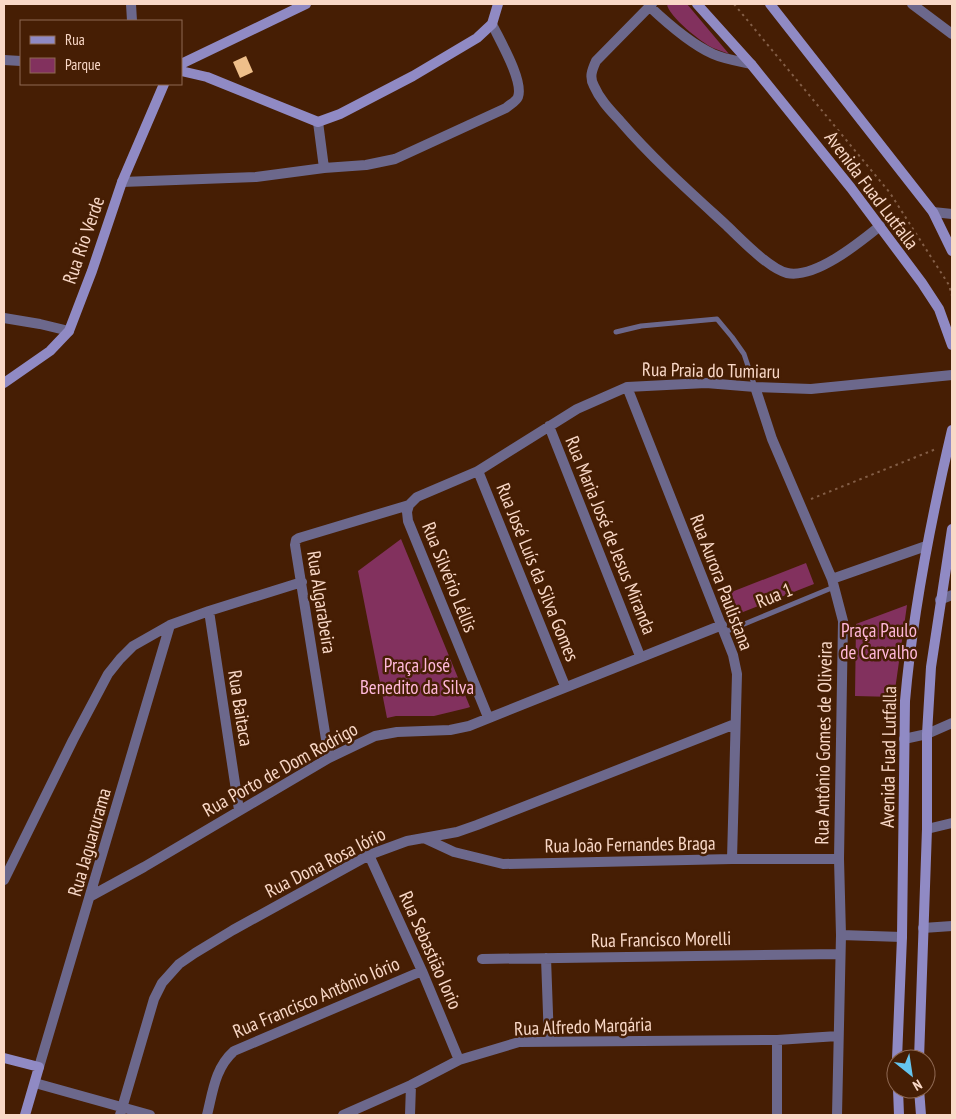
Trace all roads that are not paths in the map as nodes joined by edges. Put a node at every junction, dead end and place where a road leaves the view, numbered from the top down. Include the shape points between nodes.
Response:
1 (131, 4) edge
2 (306, 4) edge
3 (498, 4) edge
4 (697, 4) edge
5 (770, 4) edge
6 (912, 4) edge
7 (651, 5) edge
8 (132, 20) edge
9 (492, 24) junction
10 (952, 34) edge
11 (4, 60) edge
12 (20, 61) edge
13 (182, 64) edge
14 (751, 64) junction
15 (182, 71) edge
16 (164, 85) edge
17 (318, 122) junction
18 (324, 168) junction
19 (122, 182) junction
20 (933, 212) junction
21 (952, 214) edge
22 (880, 226) junction
23 (951, 245) edge
24 (4, 318) edge
25 (69, 331) junction
26 (616, 332) dead end
27 (952, 345) edge
28 (952, 375) edge
29 (4, 383) edge
30 (627, 387) junction
31 (755, 387) junction
32 (549, 426) junction
33 (952, 430) edge
34 (478, 471) junction
35 (409, 505) junction
36 (952, 529) edge
37 (926, 546) junction
38 (302, 582) junction
39 (833, 583) junction
40 (952, 595) edge
41 (940, 600) junction
42 (209, 611) junction
43 (170, 625) junction
44 (723, 628) junction
45 (640, 656) junction
46 (565, 686) junction
47 (488, 717) junction
48 (952, 723) edge
49 (735, 724) junction
50 (927, 734) junction
51 (904, 740) junction
52 (329, 758) junction
53 (239, 810) junction
54 (952, 823) edge
55 (927, 829) junction
56 (426, 839) junction
57 (369, 855) junction
58 (732, 859) junction
59 (839, 859) junction
60 (4, 880) edge
61 (91, 896) junction
62 (952, 926) edge
63 (923, 928) junction
64 (841, 935) junction
65 (902, 936) junction
66 (840, 954) junction
67 (546, 958) junction
68 (482, 959) dead end
69 (422, 971) junction
70 (838, 1036) junction
71 (778, 1040) junction
72 (549, 1041) junction
73 (898, 1049) edge
74 (919, 1049) edge
75 (4, 1058) edge
76 (458, 1060) junction
77 (39, 1067) junction
78 (35, 1083) junction
79 (410, 1085) junction
80 (898, 1099) edge
81 (920, 1099) edge
82 (122, 1111) edge
83 (26, 1115) edge
84 (150, 1115) edge
85 (207, 1115) edge
86 (343, 1115) edge
87 (410, 1115) edge
88 (777, 1115) edge
89 (837, 1115) edge
90 (899, 1115) edge
91 (921, 1115) edge

1 - 8 street
2 - 13 main road
3 - 9 main road
4 - 14 main road, Avenida Fuad Lutfalla
5 - 20 main road, Avenida Fuad Lutfalla
6 - 10 street
7 - 14 street via 667,23 705,49
7 - 22 street via 591,71 599,97 646,151 775,269 788,274 822,266
9 - 17 main road via 477,38 413,76
9 - 18 street via 518,80 517,100 396,159
11 - 12 street
14 - 22 main road, Avenida Fuad Lutfalla
15 - 17 main road via 207,77
16 - 19 main road, Rua Rio Verde
17 - 18 street
18 - 19 street via 256,177
19 - 25 main road, Rua Rio Verde
20 - 21 street
20 - 23 main road, Avenida Fuad Lutfalla
22 - 27 main road, Avenida Fuad Lutfalla via 939,309
24 - 25 street
25 - 29 main road, Rua Rio Verde via 50,351
26 - 31 lane via 641,326 717,319 744,354
28 - 31 street, Rua Praia do Tumiaru via 811,388
30 - 31 street, Rua Praia do Tumiaru via 706,383
30 - 32 street, Rua Praia do Tumiaru
30 - 44 street, Rua Aurora Paulistana
31 - 39 street, Rua Antônio Gomes de Oliveira via 772,439
32 - 34 street, Rua Praia do Tumiaru
32 - 45 street, Rua Maria José de Jesus Miranda
33 - 37 main road, Avenida Fuad Lutfalla
34 - 35 street, Rua Praia do Tumiaru via 417,497
34 - 46 street, Rua José Luís da Silva Gomes
35 - 38 street, Rua Algarabeira via 296,540
35 - 47 street, Rua Silvério Léllis via 408,520
36 - 41 main road, Avenida Fuad Lutfalla
37 - 39 street
37 - 51 main road, Avenida Fuad Lutfalla via 908,666
38 - 42 street
38 - 52 street, Rua Algarabeira
39 - 44 lane, Rua 1
39 - 59 street, Rua Antônio Gomes de Oliveira via 843,621
40 - 41 street
41 - 50 main road, Avenida Fuad Lutfalla
42 - 43 street
42 - 53 street, Rua Baitaca
43 - 60 street via 133,646 108,674
43 - 61 street, Rua Jaguarurama
44 - 45 street, Rua Porto de Dom Rodrigo
44 - 49 street, Rua Aurora Paulistana via 737,674
45 - 46 street, Rua Porto de Dom Rodrigo
46 - 47 street, Rua Porto de Dom Rodrigo
47 - 52 street, Rua Porto de Dom Rodrigo via 450,730 375,736
48 - 50 street
49 - 56 street, Rua Dona Rosa Iório via 478,825
49 - 58 street, Rua Aurora Paulistana
50 - 51 street
50 - 55 main road, Avenida Fuad Lutfalla
51 - 65 main road, Avenida Fuad Lutfalla
52 - 53 street, Rua Porto de Dom Rodrigo
53 - 61 street, Rua Porto de Dom Rodrigo
54 - 55 street
55 - 63 main road, Avenida Fuad Lutfalla
56 - 57 street, Rua Dona Rosa Iório via 407,841
56 - 58 street, Rua João Fernandes Braga via 454,852 503,864
57 - 69 street, Rua Sebastião Iorio
57 - 82 street, Rua Dona Rosa Iório via 233,930 179,964 162,983 154,999
58 - 59 street, Rua João Fernandes Braga
59 - 64 street, Rua Antônio Gomes de Oliveira
61 - 77 street, Rua Jaguarurama
62 - 63 street
63 - 74 main road, Avenida Fuad Lutfalla
64 - 65 street
64 - 66 street, Rua Antônio Gomes de Oliveira
65 - 73 main road, Avenida Fuad Lutfalla
66 - 67 street, Rua Francisco Morelli
66 - 70 street, Rua Antônio Gomes de Oliveira
67 - 68 street, Rua Francisco Morelli
67 - 72 street
69 - 76 street, Rua Sebastião Iorio
69 - 85 street, Rua Francisco Antônio Iório via 234,1051 218,1072
70 - 71 street, Rua Alfredo Margária
70 - 89 street, Rua Antônio Gomes de Oliveira
71 - 72 street, Rua Alfredo Margária
71 - 88 street
72 - 76 street, Rua Alfredo Margária via 519,1042
75 - 77 main road
76 - 79 street, Rua Alfredo Margária
77 - 78 main road
78 - 82 street
78 - 83 main road
79 - 86 street, Rua Alfredo Margária
79 - 87 street
80 - 90 main road
81 - 91 main road
82 - 84 street

